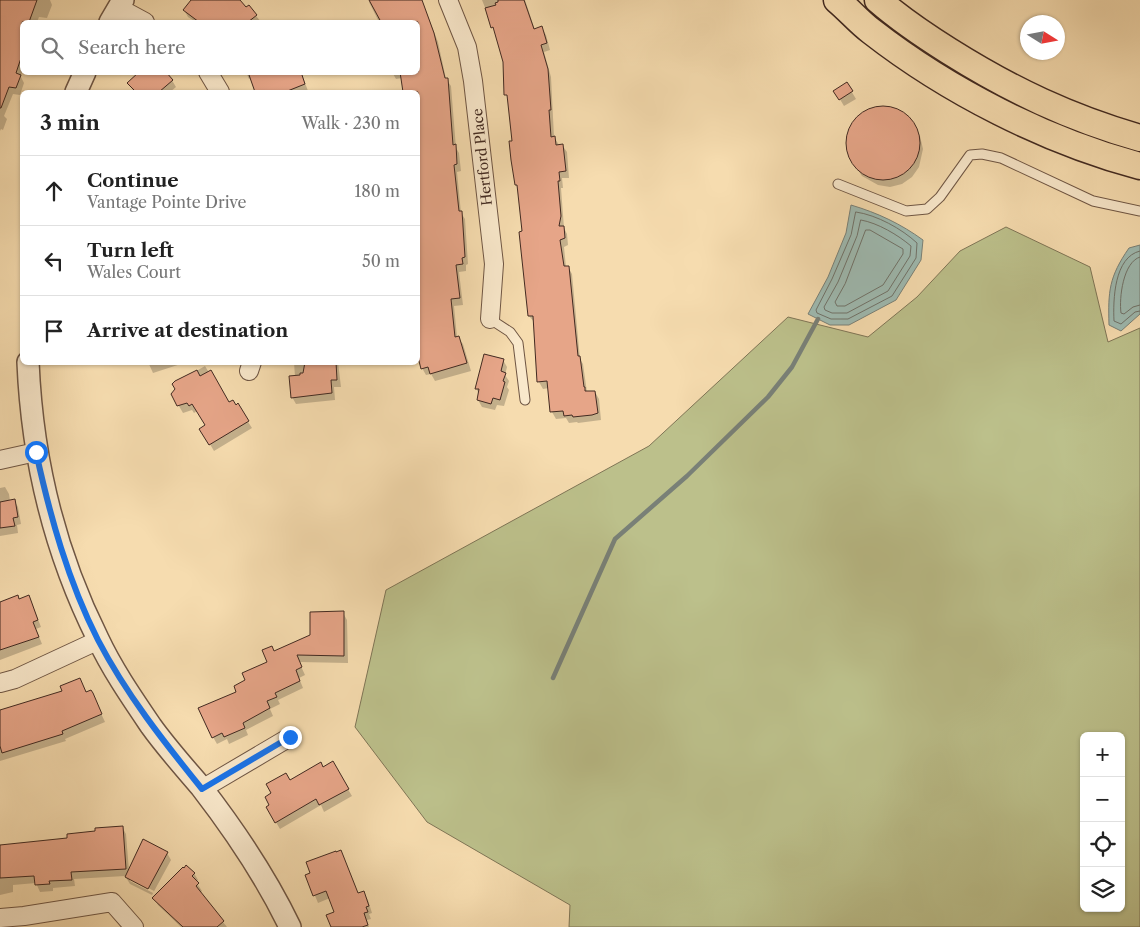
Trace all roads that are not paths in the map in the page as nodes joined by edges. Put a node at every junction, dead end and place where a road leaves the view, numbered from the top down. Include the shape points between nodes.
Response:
1 (448, 0) edge
2 (837, 0) edge
3 (878, 0) edge
4 (117, 10) edge
5 (141, 20) edge
6 (84, 75) edge
7 (210, 75) edge
8 (77, 90) edge
9 (219, 90) edge
10 (1140, 138) edge
11 (1140, 166) edge
12 (838, 184) dead end
13 (1140, 212) edge
14 (490, 319) joint
15 (28, 365) edge
16 (525, 400) dead end
17 (36, 452) junction
18 (0, 460) edge
19 (98, 640) junction
20 (0, 683) edge
21 (290, 737) dead end
22 (202, 789) junction
23 (0, 918) edge
24 (134, 927) edge
25 (290, 927) edge

1 - 14 street, Hertford Place via 467,47 473,80 494,264
2 - 11 main road via 871,31 979,101 1047,134
3 - 10 main road via 928,38 985,74 1051,108
4 - 5 street
6 - 8 street
7 - 9 street
12 - 13 lane via 906,211 927,209 940,198 970,155 982,154 1001,158 1093,201
14 - 16 lane via 510,332 518,343
15 - 17 street
17 - 18 street
17 - 19 street via 55,529
19 - 20 street
19 - 22 street via 152,727
21 - 22 street
22 - 25 street via 244,846
23 - 24 street via 112,902

